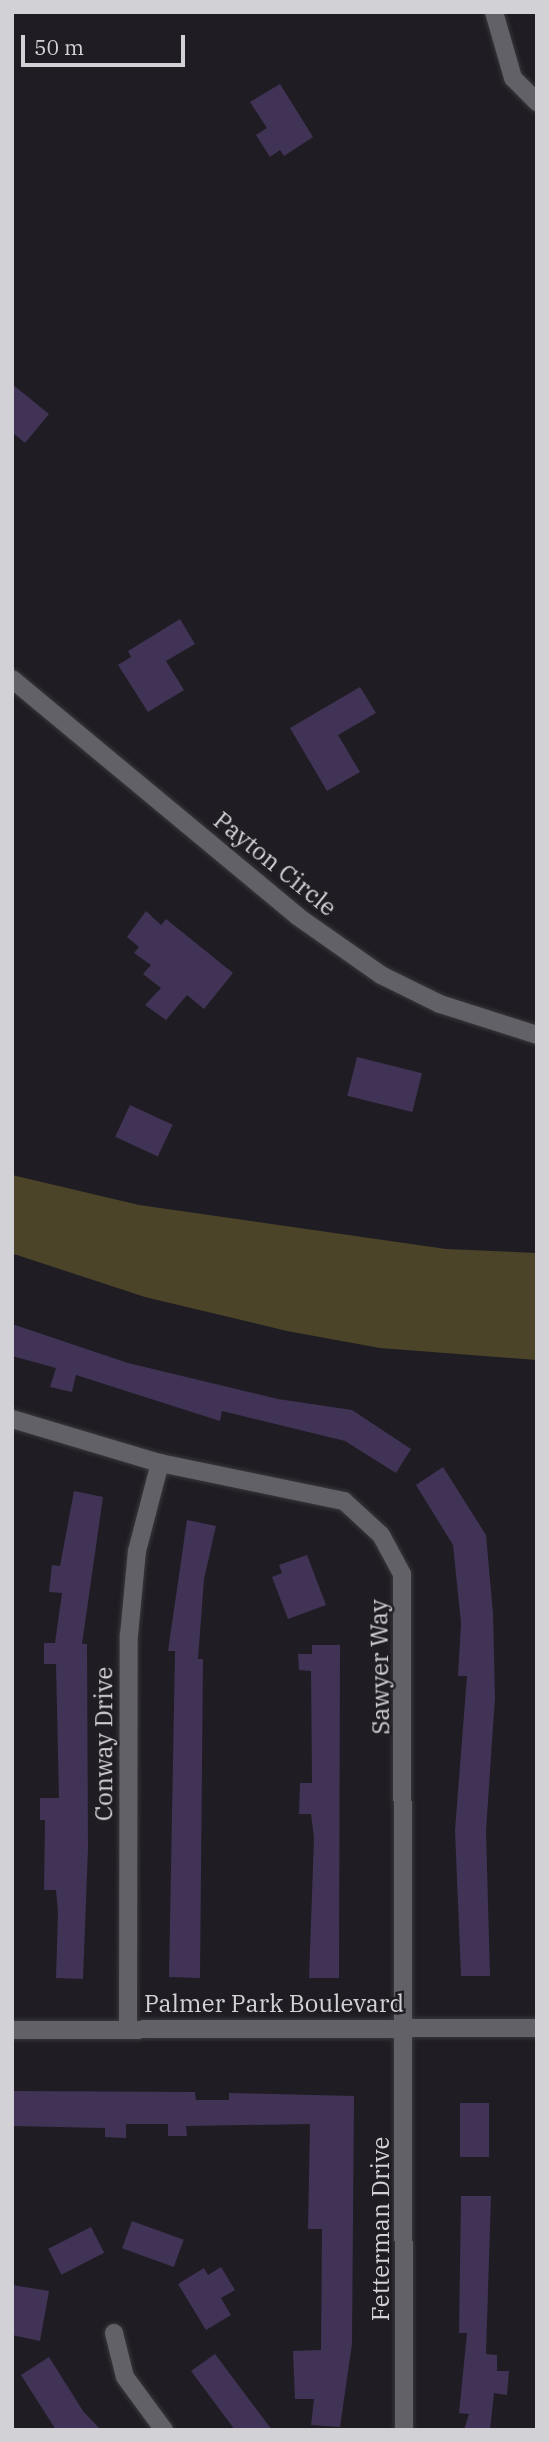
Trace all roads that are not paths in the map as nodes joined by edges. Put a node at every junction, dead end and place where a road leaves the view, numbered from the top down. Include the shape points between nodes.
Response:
1 (494, 12) edge
2 (537, 103) edge
3 (12, 679) edge
4 (537, 1035) edge
5 (12, 1419) edge
6 (160, 1463) junction
7 (406, 2028) junction
8 (537, 2028) edge
9 (128, 2029) junction
10 (12, 2030) edge
11 (114, 2333) dead end
12 (164, 2430) edge
13 (404, 2430) edge

1 - 2 street via 513,78
3 - 4 street, Payton Circle via 297,916 374,970 440,1004
5 - 6 street, Sawyer Way
6 - 7 street, Sawyer Way via 344,1501 366,1518 393,1553 406,1608
6 - 9 street, Conway Drive via 137,1551 129,1635
7 - 8 street, Palmer Park Boulevard
7 - 9 street, Palmer Park Boulevard
7 - 13 street, Fetterman Drive
9 - 10 street, Palmer Park Boulevard
11 - 12 street via 125,2377

